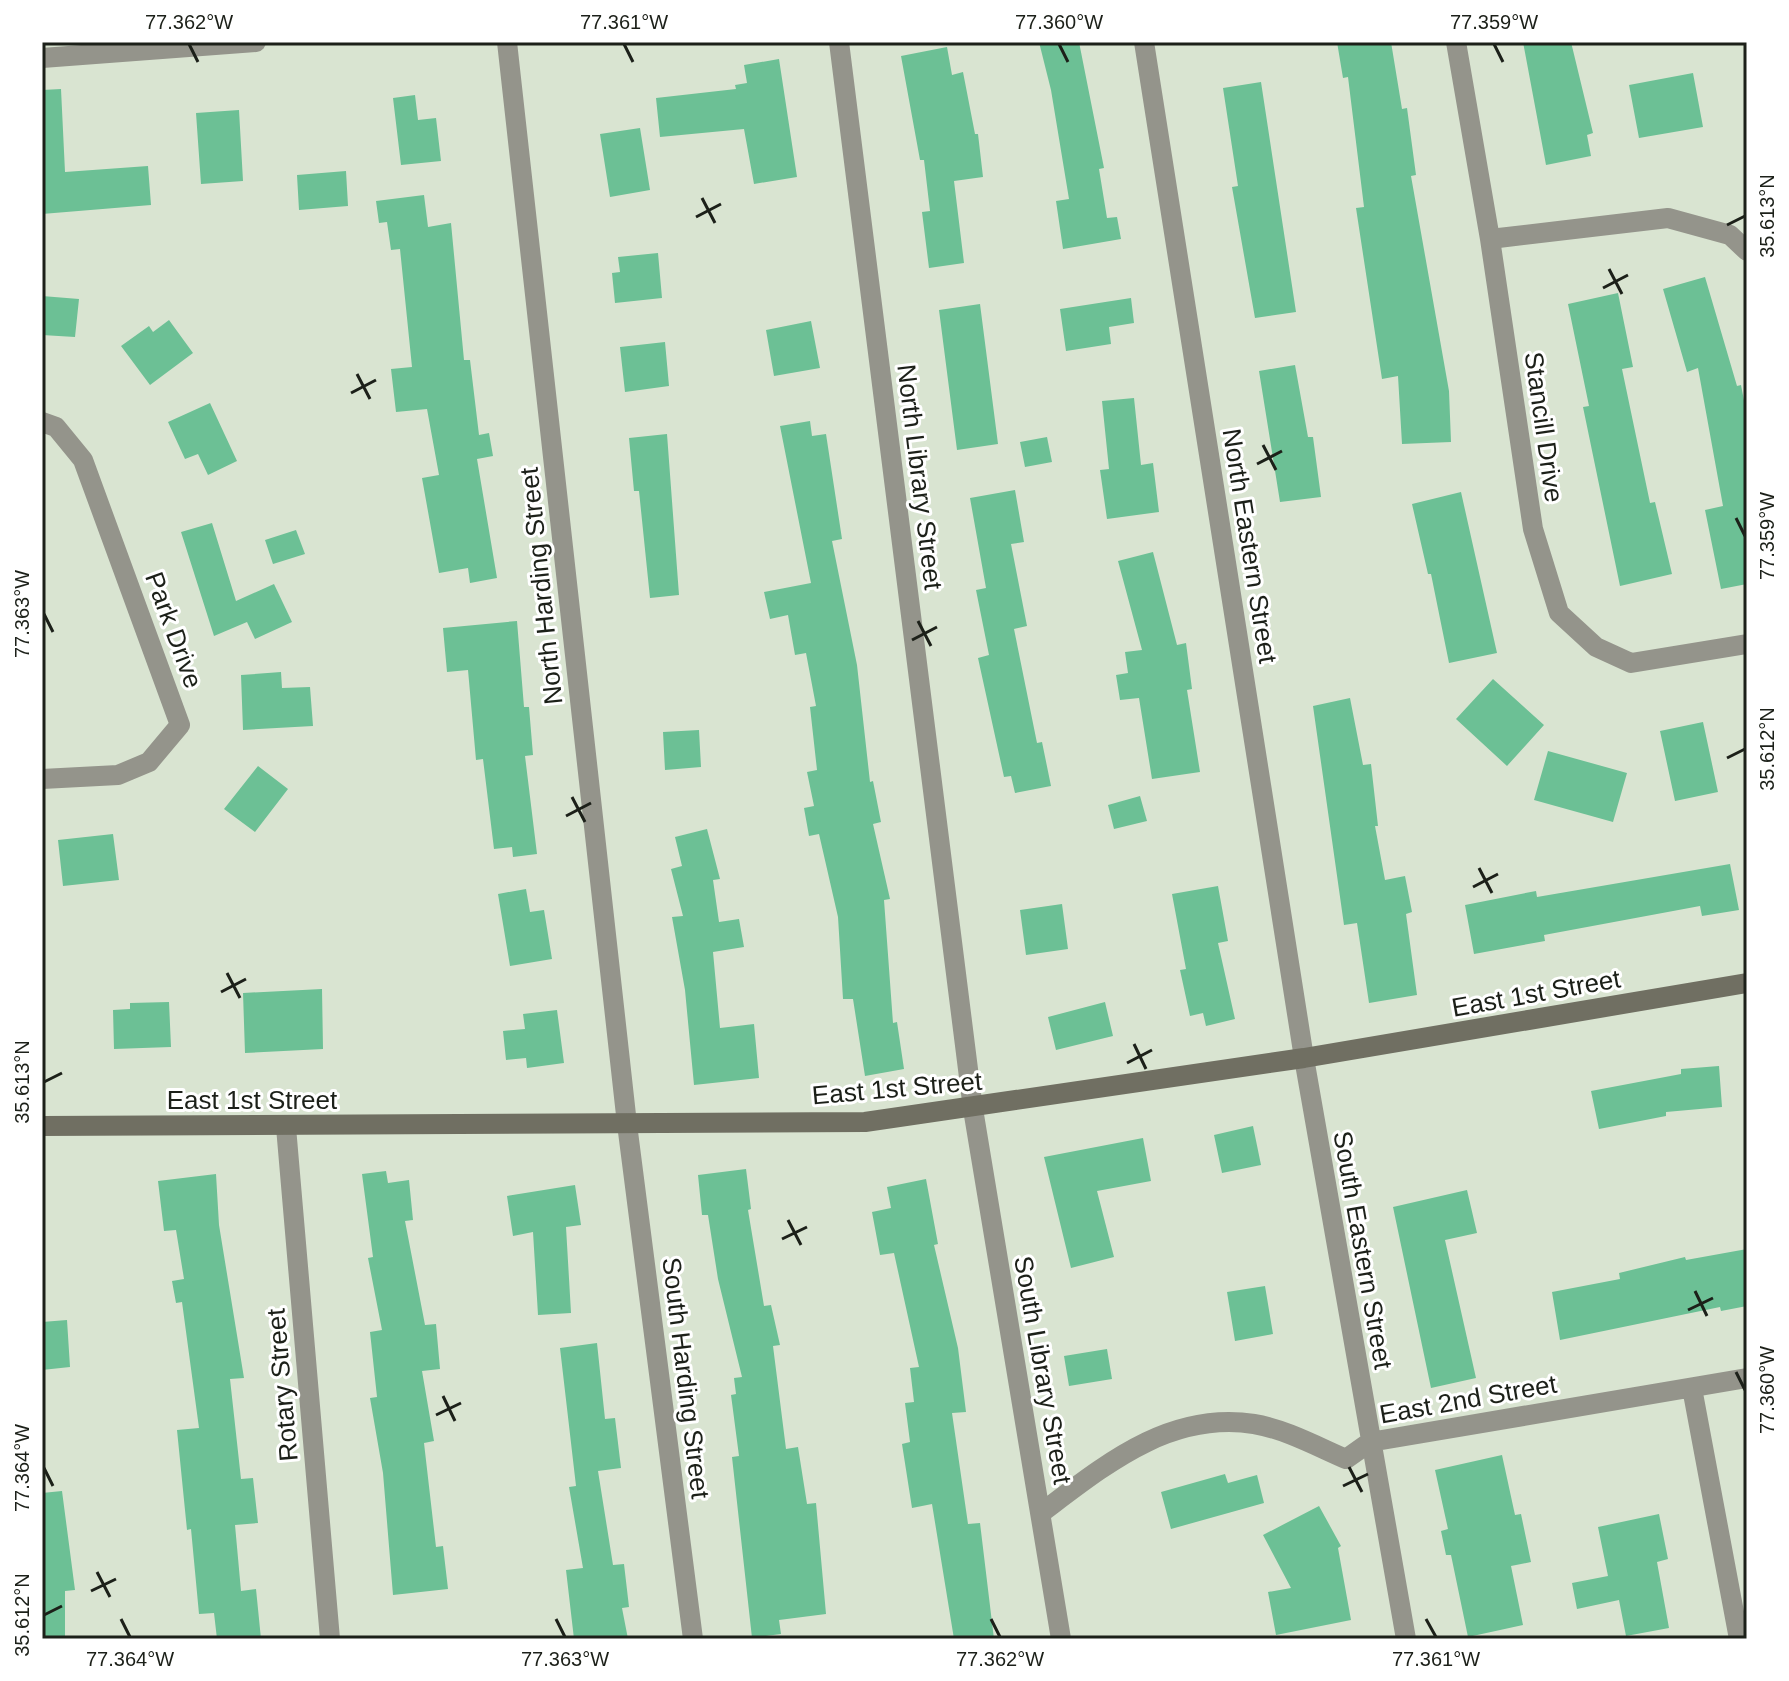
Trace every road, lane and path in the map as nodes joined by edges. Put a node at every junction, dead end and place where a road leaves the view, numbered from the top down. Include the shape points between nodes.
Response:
1 (256, 42) edge
2 (507, 42) edge
3 (839, 42) edge
4 (1144, 42) edge
5 (1456, 42) edge
6 (42, 58) edge
7 (1490, 239) junction
8 (1747, 251) edge
9 (42, 422) edge
10 (1747, 644) edge
11 (42, 779) edge
12 (1747, 983) edge
13 (1304, 1058) junction
14 (973, 1109) junction
15 (627, 1124) junction
16 (42, 1126) edge
17 (286, 1127) junction
18 (1747, 1378) edge
19 (1692, 1388) junction
20 (1370, 1442) junction
21 (1041, 1513) junction
22 (330, 1639) edge
23 (693, 1639) edge
24 (1061, 1639) edge
25 (1406, 1639) edge
26 (1739, 1639) edge

1 - 6 street
2 - 15 street, North Harding Street
3 - 14 street, North Library Street
4 - 13 street, North Eastern Street
5 - 7 street, Stancill Drive
7 - 8 street via 1668,218 1730,235
7 - 10 street, Stancill Drive via 1533,529 1559,613 1596,647 1631,663
9 - 11 street, Park Drive via 56,427 83,460 180,725 149,762 118,775
12 - 13 street, East 1st Street
13 - 14 street, East 1st Street
13 - 20 street, South Eastern Street
14 - 15 street, East 1st Street via 865,1122
14 - 21 street, South Library Street
15 - 17 street, East 1st Street
15 - 23 street, South Harding Street
16 - 17 street, East 1st Street
17 - 22 street, Rotary Street
18 - 19 street, East 2nd Street
19 - 20 street, East 2nd Street
19 - 26 street
20 - 21 street, East 2nd Street via 1346,1459 1258,1425 1188,1425 1122,1452
20 - 25 street, South Eastern Street
21 - 24 street, South Library Street

